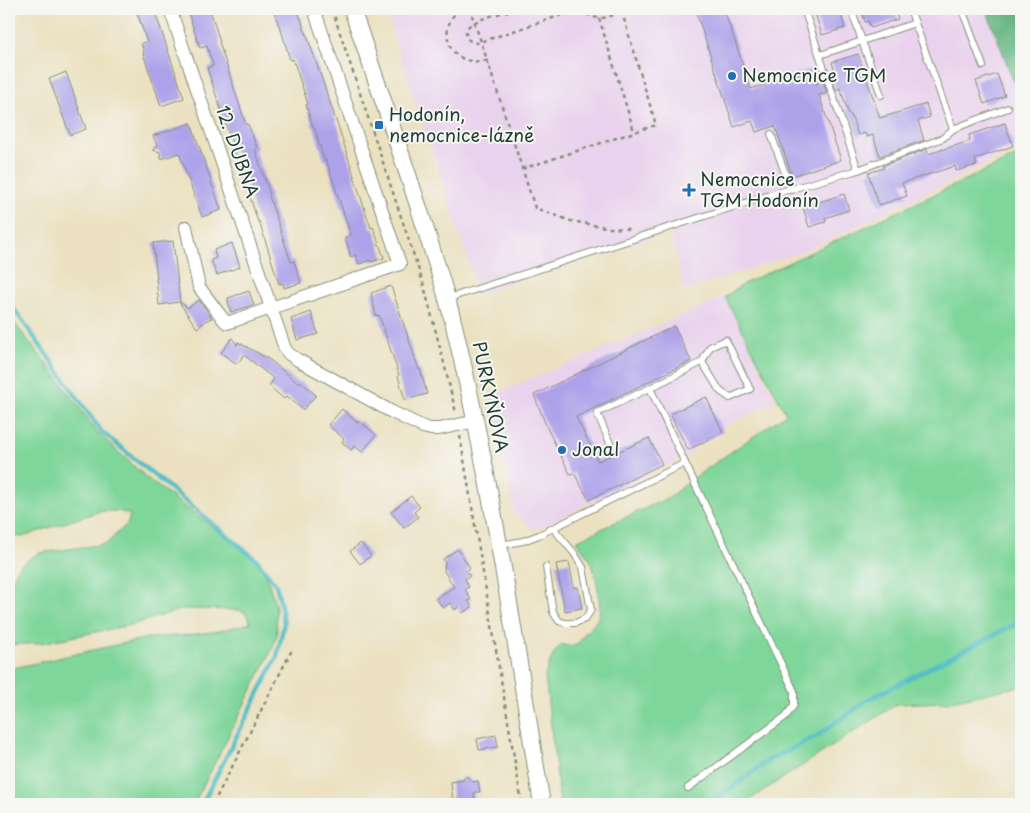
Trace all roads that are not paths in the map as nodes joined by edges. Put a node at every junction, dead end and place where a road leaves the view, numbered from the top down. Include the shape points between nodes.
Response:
1 (170, 9) edge
2 (314, 9) edge
3 (352, 9) edge
4 (804, 9) edge
5 (851, 9) edge
6 (910, 9) edge
7 (962, 9) edge
8 (915, 23) junction
9 (862, 41) junction
10 (820, 55) junction
11 (983, 66) dead end
12 (880, 95) dead end
13 (1008, 108) dead end
14 (953, 129) junction
15 (771, 134) dead end
16 (858, 170) junction
17 (791, 190) junction
18 (186, 227) dead end
19 (447, 298) junction
20 (270, 307) junction
21 (702, 362) junction
22 (650, 388) junction
23 (476, 421) junction
24 (610, 443) dead end
25 (685, 463) junction
26 (553, 528) junction
27 (499, 546) junction
28 (546, 567) dead end
29 (688, 788) dead end
30 (542, 804) edge

1 - 20 street, 12. DUBNA
2 - 20 street via 400,264
3 - 19 street, PURKYŇOVA
4 - 10 lane
5 - 9 lane
6 - 8 lane
7 - 11 lane
8 - 9 lane
8 - 14 lane
9 - 10 lane
9 - 12 lane
10 - 16 lane
13 - 14 lane
14 - 16 lane via 943,138
15 - 17 lane
16 - 17 lane
17 - 19 lane
18 - 20 street via 199,287 227,323
19 - 23 street, PURKYŇOVA
20 - 23 street, 12. DUBNA via 284,349 298,360 423,427 439,429
21 - 21 lane via 720,391 730,398 750,389 726,340 710,347
21 - 22 lane
22 - 24 lane via 597,413
22 - 25 lane
23 - 27 street, PURKYŇOVA
25 - 26 lane
25 - 29 lane via 794,691 794,706 786,716
26 - 27 lane
26 - 28 lane via 583,567 591,610 585,619 575,623 559,621 553,612
27 - 30 street, PURKYŇOVA

